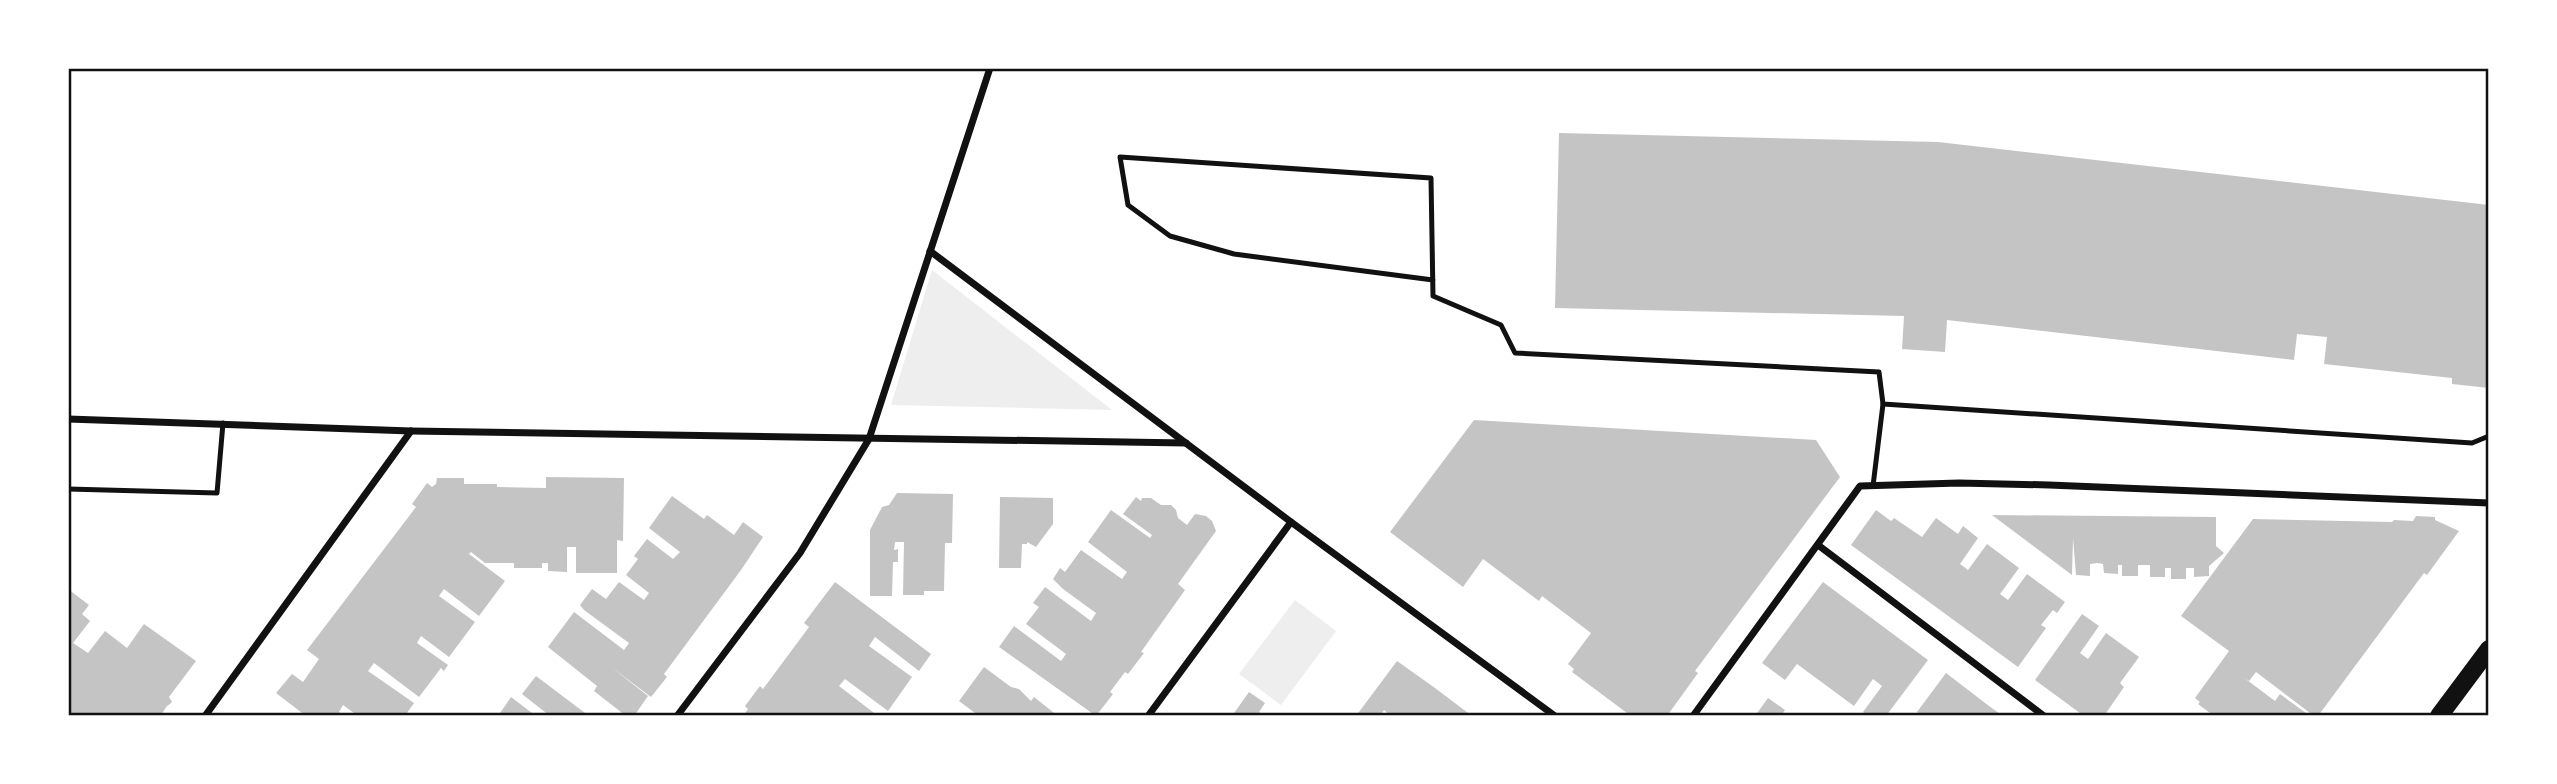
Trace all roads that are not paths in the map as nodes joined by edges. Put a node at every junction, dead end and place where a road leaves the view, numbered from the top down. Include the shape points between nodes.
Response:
1 (990, 68) edge
2 (930, 251) junction
3 (1433, 280) junction
4 (1884, 404) junction
5 (68, 419) edge
6 (223, 423) junction
7 (411, 431) junction
8 (2489, 436) edge
9 (869, 439) junction
10 (1186, 443) junction
11 (1873, 486) junction
12 (68, 489) edge
13 (2489, 503) edge
14 (1291, 522) junction
15 (1818, 545) junction
16 (2489, 649) edge
17 (1150, 715) edge
18 (205, 716) edge
19 (677, 716) edge
20 (1555, 716) edge
21 (1693, 716) edge
22 (2044, 716) edge
23 (2439, 716) edge

1 - 2 street
2 - 9 street
2 - 10 street
3 - 3 lane via 1234,254 1170,236 1128,205 1120,157 1431,178
3 - 4 lane via 1433,296 1500,325 1515,353 1879,372
4 - 8 lane via 2472,443
4 - 11 lane
5 - 6 street
6 - 7 street
6 - 12 lane via 217,493
7 - 9 street
7 - 18 street
9 - 10 street
9 - 19 street via 800,553
10 - 14 street
11 - 13 street via 1959,482
11 - 15 street via 1860,486
14 - 17 street
14 - 20 street
15 - 21 street
15 - 22 street
16 - 23 main road

